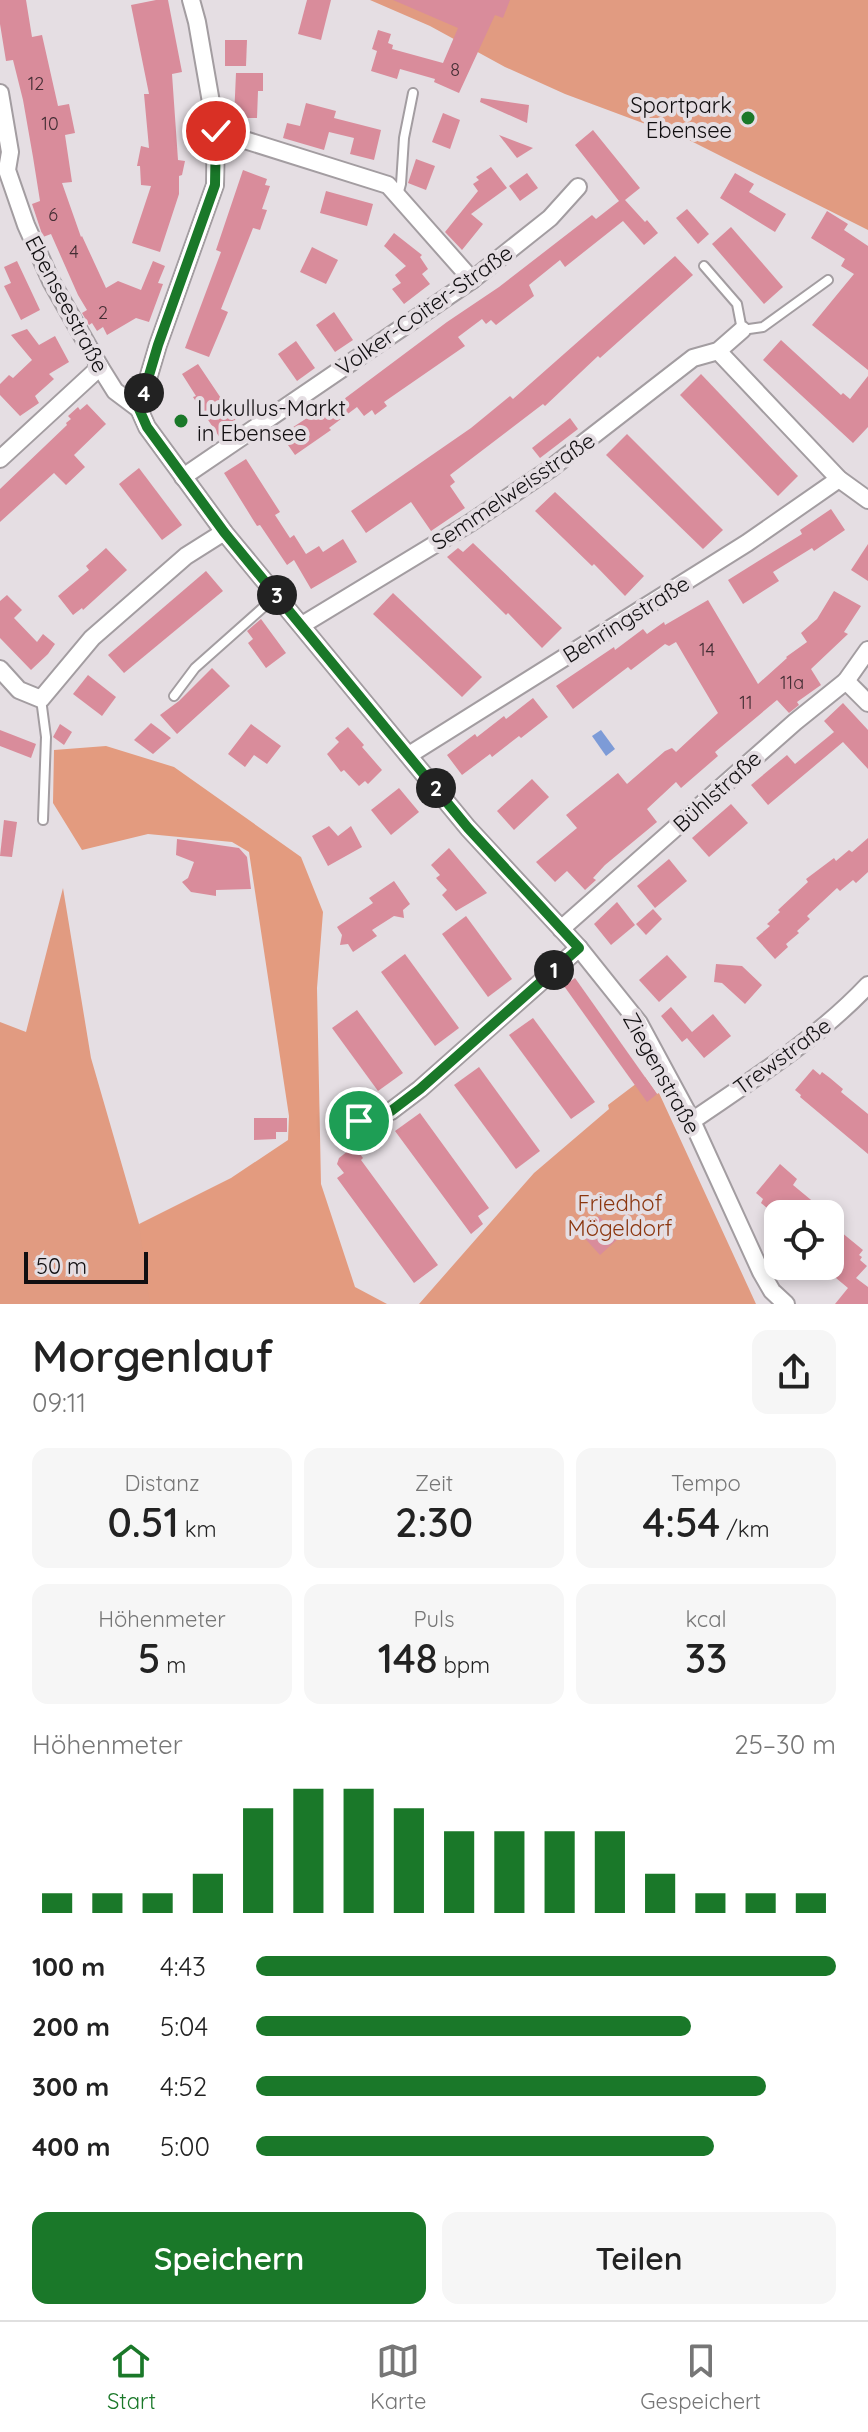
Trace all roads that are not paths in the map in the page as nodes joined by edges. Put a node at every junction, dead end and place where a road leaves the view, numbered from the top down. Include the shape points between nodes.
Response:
1 (191, 0) edge
2 (0, 93) edge
3 (413, 93) dead end
4 (216, 131) junction
5 (4, 174) edge
6 (578, 187) dead end
7 (398, 196) junction
8 (704, 266) dead end
9 (472, 280) junction
10 (828, 280) dead end
11 (742, 330) junction
12 (718, 351) junction
13 (100, 367) junction
14 (139, 409) junction
15 (0, 459) edge
16 (183, 477) junction
17 (839, 479) junction
18 (868, 500) edge
19 (224, 532) junction
20 (277, 595) junction
21 (302, 625) junction
22 (868, 650) edge
23 (0, 669) edge
24 (846, 681) junction
25 (174, 696) dead end
26 (41, 699) junction
27 (868, 703) edge
28 (409, 755) junction
29 (43, 820) dead end
30 (561, 929) junction
31 (579, 948) junction
32 (868, 985) edge
33 (359, 1121) dead end
34 (692, 1121) junction
35 (786, 1304) edge

1 - 4 street
2 - 5 street, Ebenseestraße via 10,152
3 - 7 lane
4 - 7 street via 388,185
4 - 14 street via 215,185
5 - 13 street, Ebenseestraße via 51,281
6 - 9 street, Volker-Coiter-Straße via 550,218
7 - 9 street
8 - 11 lane via 737,304
9 - 16 street, Volker-Coiter-Straße
10 - 11 lane via 763,327
11 - 12 street, Semmelweisstraße
12 - 17 street
12 - 21 street, Semmelweisstraße via 693,358 550,469
13 - 14 street, Ebenseestraße via 115,391
13 - 15 street
14 - 16 street, Ziegenstraße
16 - 19 street, Ziegenstraße
17 - 18 street
17 - 28 street, Behringstraße via 747,543
19 - 20 street, Ziegenstraße
19 - 26 street via 186,556 92,638
20 - 21 street, Ziegenstraße
20 - 25 lane via 195,668
21 - 28 street, Ziegenstraße
22 - 24 street, Bühlstraße
23 - 26 street via 19,690
24 - 27 street
24 - 30 street, Bühlstraße
26 - 29 lane via 46,737
28 - 30 street, Ziegenstraße
30 - 31 street, Ziegenstraße
31 - 33 street via 420,1089 391,1111
31 - 34 street, Ziegenstraße via 639,1023
32 - 34 street, Trewstraße via 843,1012
34 - 35 street, Ziegenstraße via 761,1272

